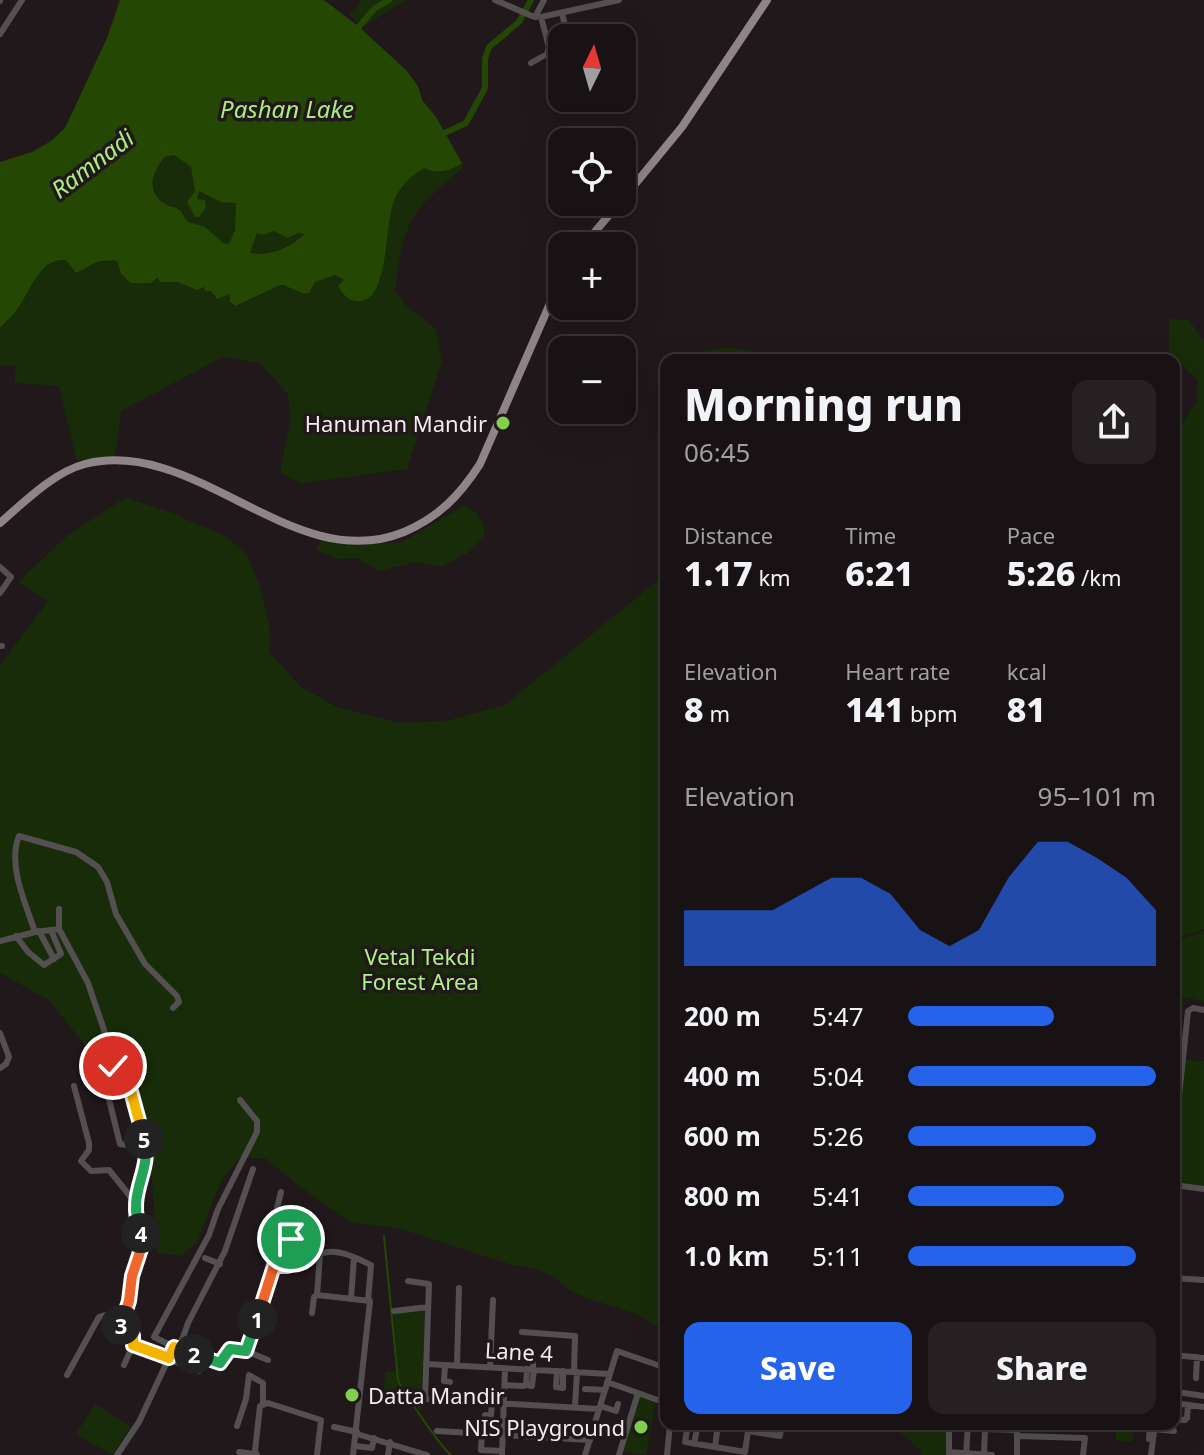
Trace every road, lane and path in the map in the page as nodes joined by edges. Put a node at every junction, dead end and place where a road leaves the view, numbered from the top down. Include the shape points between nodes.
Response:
1 (22, 0) edge
2 (544, 0) edge
3 (619, 0) edge
4 (767, 0) edge
5 (499, 1) edge
6 (562, 13) junction
7 (536, 17) junction
8 (565, 24) edge
9 (0, 34) edge
10 (531, 63) dead end
11 (636, 183) edge
12 (608, 216) edge
13 (595, 232) edge
14 (548, 308) edge
15 (0, 523) edge
16 (0, 567) edge
17 (0, 593) edge
18 (59, 909) dead end
19 (55, 929) junction
20 (37, 932) junction
21 (16, 936) junction
22 (0, 941) edge
23 (54, 959) junction
24 (173, 1008) dead end
25 (1204, 1010) edge
26 (0, 1033) edge
27 (0, 1068) edge
28 (74, 1086) dead end
29 (1180, 1086) edge
30 (106, 1087) dead end
31 (240, 1100) dead end
32 (146, 1148) junction
33 (253, 1169) dead end
34 (1180, 1186) edge
35 (1204, 1189) edge
36 (281, 1192) dead end
37 (134, 1201) junction
38 (205, 1258) dead end
39 (354, 1258) junction
40 (220, 1264) junction
41 (1180, 1278) edge
42 (1204, 1280) edge
43 (408, 1281) dead end
44 (459, 1288) dead end
45 (317, 1295) junction
46 (351, 1299) junction
47 (493, 1300) dead end
48 (369, 1301) junction
49 (428, 1307) junction
50 (394, 1311) dead end
51 (312, 1313) dead end
52 (122, 1322) junction
53 (522, 1332) dead end
54 (133, 1345) junction
55 (176, 1348) junction
56 (246, 1351) junction
57 (533, 1353) dead end
58 (1180, 1356) edge
59 (169, 1358) junction
60 (1201, 1358) edge
61 (268, 1360) dead end
62 (426, 1364) junction
63 (124, 1365) dead end
64 (660, 1366) edge
65 (450, 1367) junction
66 (490, 1367) junction
67 (505, 1368) junction
68 (531, 1369) junction
69 (199, 1371) dead end
70 (576, 1372) junction
71 (67, 1375) dead end
72 (608, 1378) junction
73 (1196, 1378) dead end
74 (505, 1385) junction
75 (523, 1386) dead end
76 (585, 1389) dead end
77 (605, 1390) junction
78 (1180, 1392) edge
79 (638, 1393) junction
80 (1204, 1396) edge
81 (660, 1401) edge
82 (263, 1403) junction
83 (504, 1403) junction
84 (1180, 1404) edge
85 (600, 1405) junction
86 (1188, 1405) junction
87 (575, 1407) junction
88 (1204, 1407) edge
89 (1180, 1419) edge
90 (237, 1426) dead end
91 (334, 1427) dead end
92 (669, 1430) edge
93 (687, 1430) edge
94 (690, 1430) edge
95 (697, 1430) edge
96 (719, 1430) edge
97 (749, 1430) edge
98 (756, 1430) edge
99 (765, 1430) edge
100 (781, 1430) edge
101 (949, 1430) edge
102 (968, 1430) edge
103 (985, 1430) edge
104 (1017, 1430) edge
105 (1153, 1430) edge
106 (1170, 1430) edge
107 (437, 1431) dead end
108 (1174, 1431) dead end
109 (483, 1432) junction
110 (357, 1433) junction
111 (502, 1434) junction
112 (696, 1434) junction
113 (765, 1434) junction
114 (706, 1435) dead end
115 (374, 1438) junction
116 (590, 1440) junction
117 (390, 1442) junction
118 (694, 1444) junction
119 (704, 1445) junction
120 (355, 1446) junction
121 (721, 1450) edge
122 (239, 1452) dead end
123 (502, 1453) edge
124 (745, 1453) edge
125 (256, 1454) edge
126 (949, 1454) edge
127 (966, 1454) edge
128 (117, 1455) edge
129 (317, 1455) edge
130 (353, 1455) edge
131 (388, 1455) edge
132 (427, 1455) edge
133 (585, 1455) edge
134 (619, 1455) edge
135 (667, 1455) edge
136 (703, 1455) edge
137 (984, 1455) edge
138 (992, 1455) edge
139 (1017, 1455) edge
140 (1083, 1455) edge
141 (1150, 1455) edge

1 - 9 street
2 - 7 street
3 - 6 street
4 - 11 main road via 682,127
5 - 7 street
6 - 7 street
6 - 8 street
7 - 10 street via 549,47
12 - 13 main road
14 - 15 main road via 480,464 441,512 412,528 382,539 349,539 294,525 166,470 110,460 81,465 60,476
16 - 17 street via 11,577
18 - 19 street
19 - 20 street
19 - 23 street via 61,952
19 - 32 street via 88,983 110,1058 129,1084
20 - 21 street
20 - 23 street
20 - 24 street via 19,883 19,836 76,852 98,867 116,914 145,964 177,996
21 - 22 street
21 - 23 street via 40,964
25 - 29 street via 1188,1011
26 - 27 street via 9,1057
28 - 37 street via 89,1143 81,1161 91,1171 109,1170
30 - 32 street via 120,1144
31 - 55 street via 257,1121 257,1132 204,1247 154,1337
32 - 37 street
33 - 40 street
34 - 35 street
36 - 56 street via 275,1218 290,1235 290,1257 287,1266 274,1266
37 - 52 street via 143,1243
38 - 40 street
39 - 45 street via 333,1251 320,1254
39 - 46 street
39 - 48 street via 371,1265
40 - 55 street
41 - 42 street
43 - 49 street via 428,1283
44 - 65 street
45 - 46 street
45 - 51 street
46 - 48 street
47 - 66 street
48 - 110 street
49 - 50 street
49 - 62 street
52 - 54 street
52 - 71 street via 99,1317
53 - 70 street via 575,1336
54 - 59 street
54 - 63 street
55 - 56 street via 220,1363 230,1349
55 - 59 street
56 - 61 street
57 - 68 street
58 - 60 street
59 - 69 street
59 - 128 street
60 - 73 street
62 - 65 street, Lane 4
62 - 83 street via 425,1399
64 - 72 street via 617,1351
65 - 66 street, Lane 4
66 - 67 street, Lane 4
67 - 68 street, Lane 4
67 - 74 street
68 - 70 street, Lane 4
70 - 72 street, Lane 4
70 - 87 street
72 - 77 street
72 - 79 street, Lane 4
74 - 75 street
74 - 83 street
76 - 77 street
77 - 85 street
78 - 80 street
79 - 81 street, Lane 4
79 - 134 street
82 - 90 street via 263,1383 249,1375
82 - 125 street
82 - 129 street via 321,1420
83 - 87 street
83 - 111 street
84 - 86 street
85 - 87 street
85 - 116 street
86 - 88 street
86 - 89 street via 1186,1419
91 - 110 street
92 - 135 street
93 - 118 street via 685,1442
94 - 112 street
95 - 112 street
96 - 121 street
97 - 124 street
98 - 113 street
99 - 113 street
100 - 113 street via 780,1436
101 - 126 street
102 - 127 street
103 - 137 street
104 - 139 street
104 - 140 street via 1085,1438
105 - 141 street
106 - 108 street
107 - 109 street
109 - 111 street
109 - 123 street via 481,1450
110 - 115 street
110 - 120 street
111 - 116 street
111 - 123 street
112 - 114 street
112 - 118 street
115 - 117 street
115 - 120 street via 372,1448
116 - 133 street
117 - 131 street
117 - 132 street
118 - 119 street
119 - 121 street
119 - 136 street
120 - 130 street
121 - 124 street
122 - 125 street
126 - 127 street
127 - 137 street
137 - 138 street

